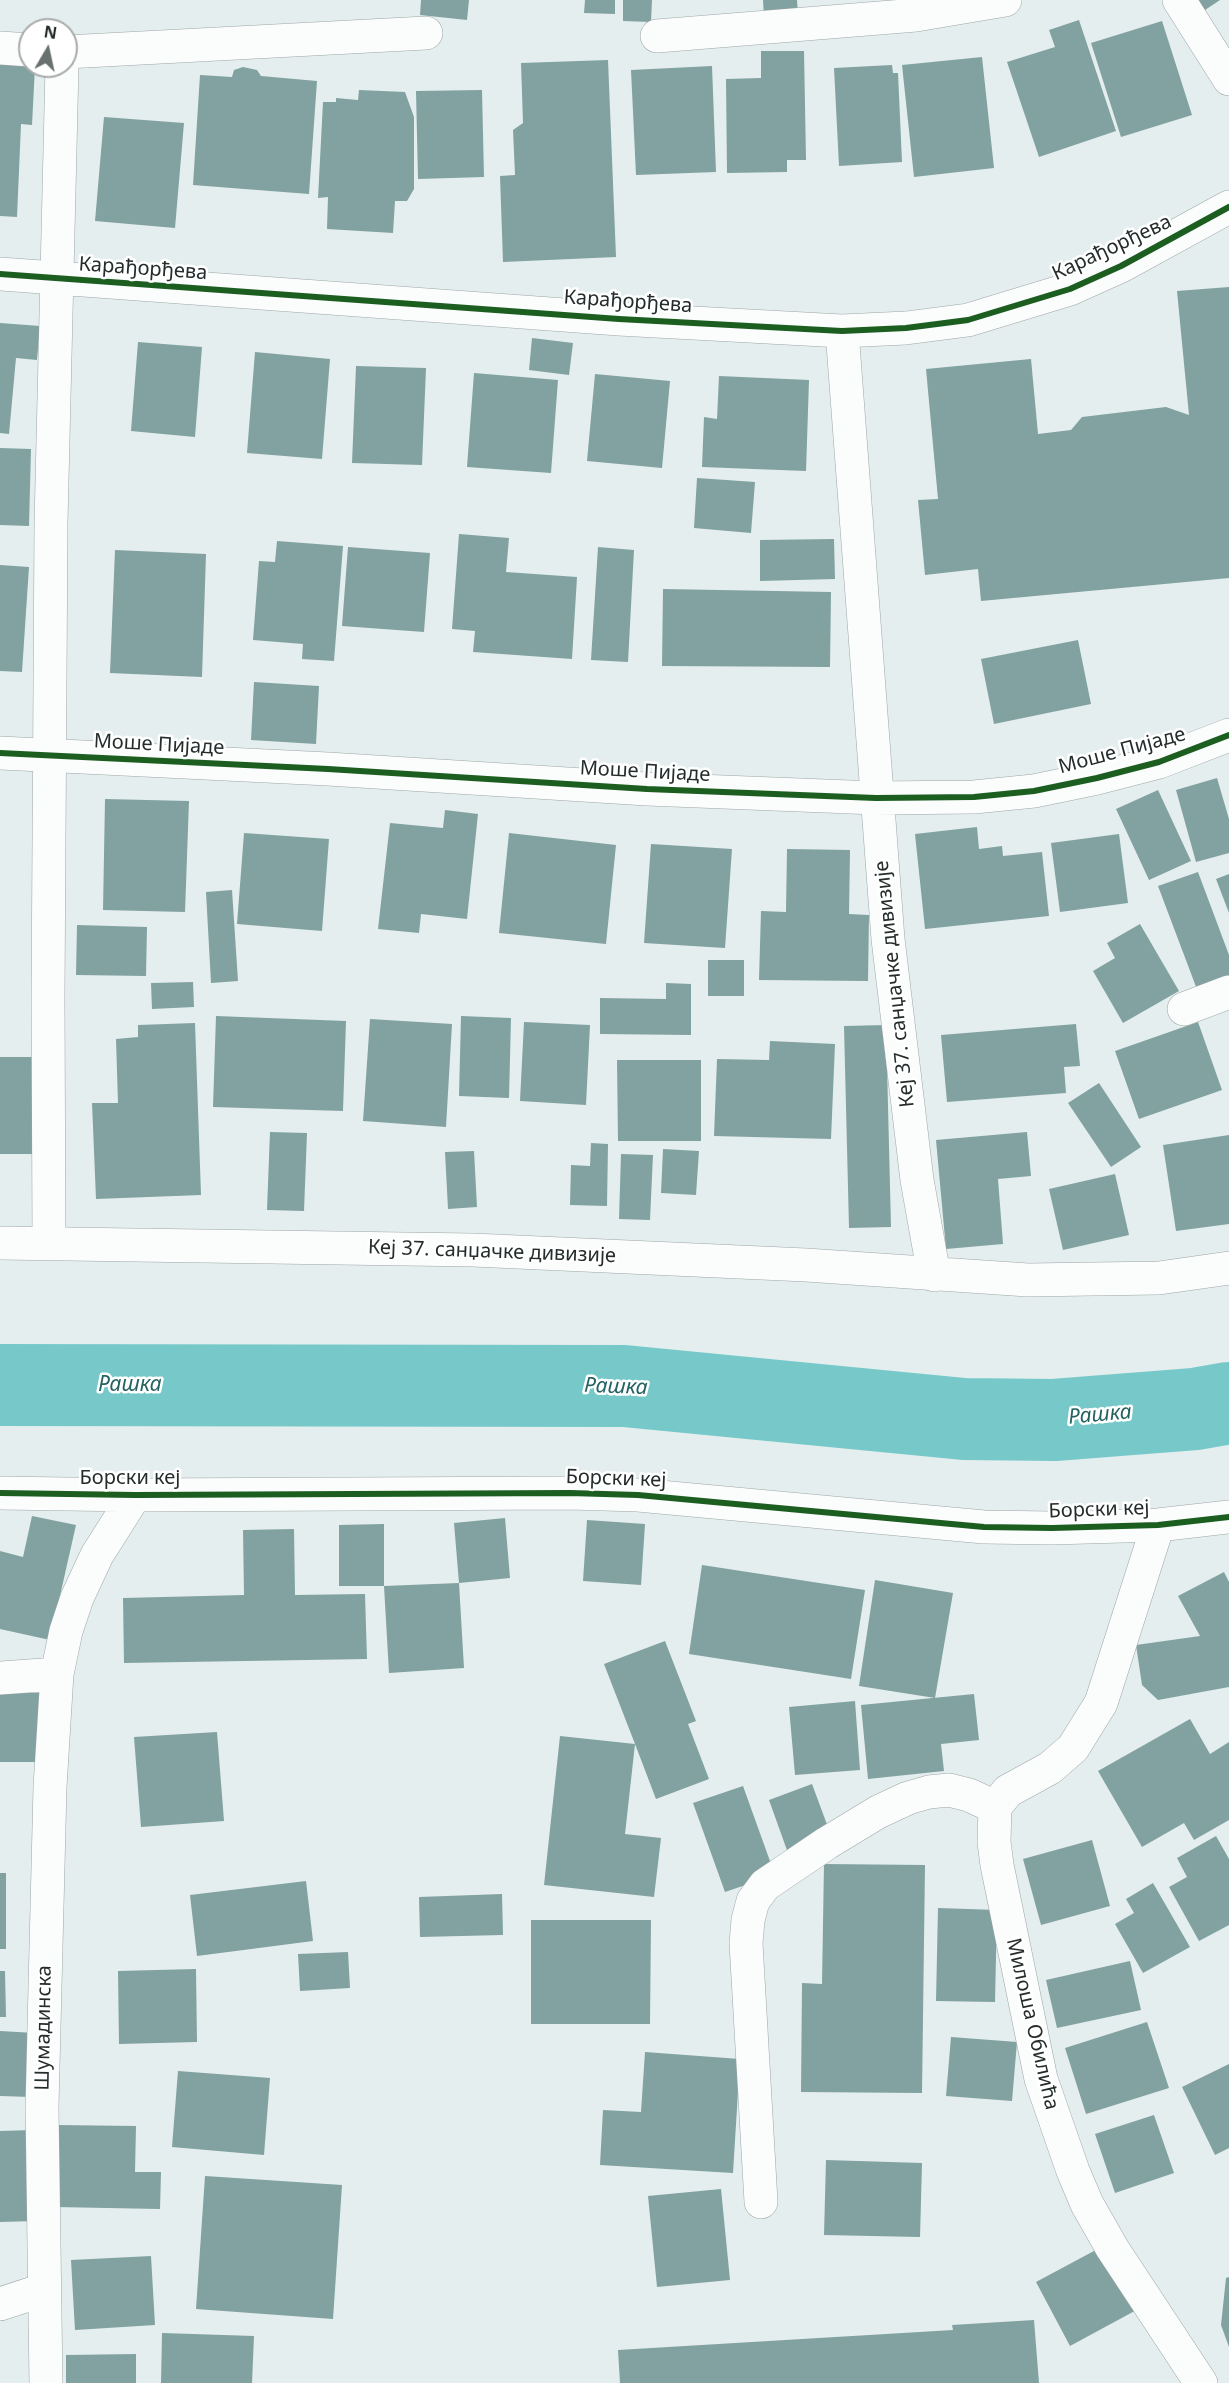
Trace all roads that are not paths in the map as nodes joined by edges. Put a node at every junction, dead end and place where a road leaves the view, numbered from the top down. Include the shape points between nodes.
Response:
1 (1005, 0) edge
2 (1179, 0) edge
3 (426, 33) dead end
4 (657, 36) dead end
5 (0, 48) edge
6 (18, 49) edge
7 (78, 51) edge
8 (62, 78) edge
9 (1229, 79) edge
10 (1229, 207) edge
11 (0, 274) edge
12 (58, 279) junction
13 (842, 331) junction
14 (1229, 735) edge
15 (0, 753) edge
16 (51, 756) junction
17 (876, 798) junction
18 (1229, 992) edge
19 (1184, 1009) dead end
20 (0, 1243) edge
21 (49, 1243) junction
22 (1229, 1268) edge
23 (934, 1275) junction
24 (0, 1492) edge
25 (135, 1495) junction
26 (1229, 1517) edge
27 (1158, 1525) junction
28 (57, 1674) junction
29 (0, 1678) edge
30 (995, 1807) junction
31 (761, 2202) dead end
32 (43, 2290) junction
33 (0, 2304) edge
34 (46, 2383) edge
35 (1200, 2383) edge

1 - 4 street via 916,15
2 - 9 street
3 - 7 street
5 - 6 street
8 - 12 street, Карађорђева
10 - 13 street, Карађорђева via 1070,289 968,320
11 - 12 street, Карађорђева
12 - 13 street, Карађорђева
12 - 16 street, Карађорђева via 51,523
13 - 17 street
14 - 17 street, Моше Пијаде via 1159,762 1034,791 974,797
15 - 16 street, Моше Пијаде
16 - 17 street, Моше Пијаде
16 - 21 street
17 - 23 street, Кеј 37. санџачке дивизије via 898,1033
18 - 19 street
20 - 21 street, Кеј 37. санџачке дивизије
21 - 23 street, Кеј 37. санџачке дивизије via 473,1250
22 - 23 street, Кеј 37. санџачке дивизије via 1159,1278 1100,1280
24 - 25 street, Борски кеј
25 - 27 street, Борски кеј via 570,1493 715,1501 984,1527
25 - 28 street, Шумадинска via 97,1555 77,1598
26 - 27 street, Борски кеј
27 - 30 street via 1101,1703 1073,1748 1050,1768 1008,1791
28 - 29 street
28 - 32 street, Шумадинска via 42,2084
30 - 31 street via 949,1790 908,1798 827,1843 765,1886 753,1901 746,1943
30 - 35 street, Милоша Обилића via 997,1865 1041,2079 1053,2116 1087,2204
32 - 33 street
32 - 34 street, Шумадинска

